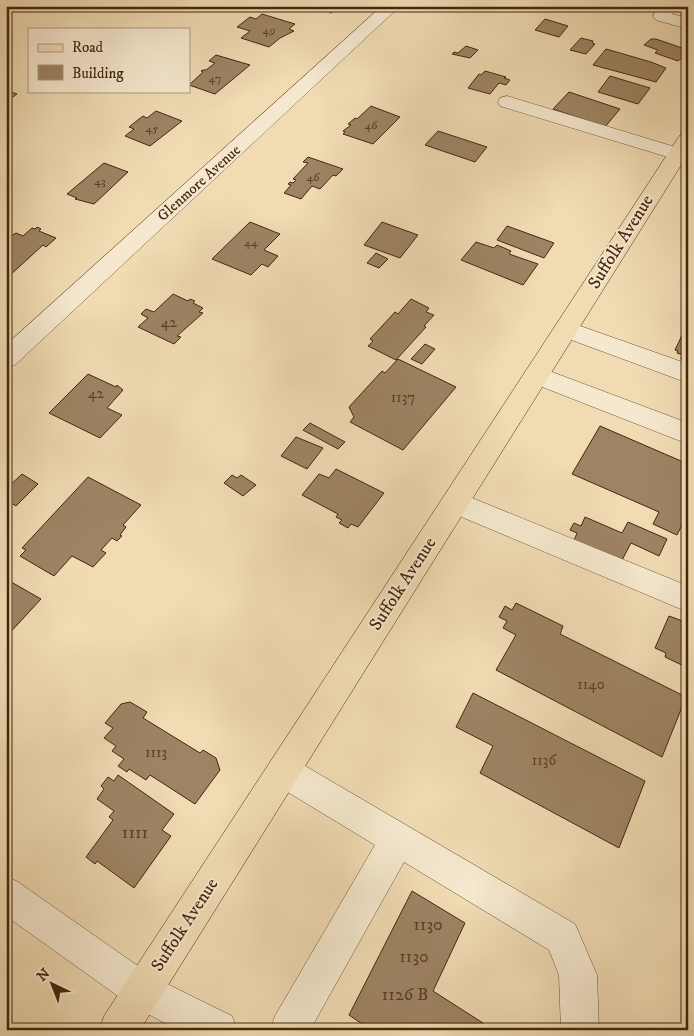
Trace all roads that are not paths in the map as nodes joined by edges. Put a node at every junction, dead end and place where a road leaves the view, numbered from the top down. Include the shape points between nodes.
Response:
1 (392, 6) edge
2 (668, 6) edge
3 (688, 24) edge
4 (508, 102) dead end
5 (683, 146) edge
6 (566, 329) junction
7 (6, 359) edge
8 (688, 374) edge
9 (536, 375) junction
10 (688, 434) edge
11 (455, 502) junction
12 (688, 599) edge
13 (283, 772) junction
14 (397, 840) junction
15 (6, 894) edge
16 (142, 991) junction
17 (118, 1030) edge
18 (218, 1030) edge
19 (289, 1030) edge
20 (580, 1030) edge

1 - 7 street, Glenmore Avenue
2 - 3 street via 662,16
4 - 5 street
5 - 6 main road, Suffolk Avenue
6 - 8 street
6 - 9 main road, Suffolk Avenue
9 - 10 street
9 - 11 main road, Suffolk Avenue
11 - 12 street
11 - 13 main road, Suffolk Avenue
13 - 14 street
13 - 16 main road, Suffolk Avenue
14 - 19 street
14 - 20 street via 562,937 578,975
15 - 16 street
16 - 17 main road, Suffolk Avenue
16 - 18 street

